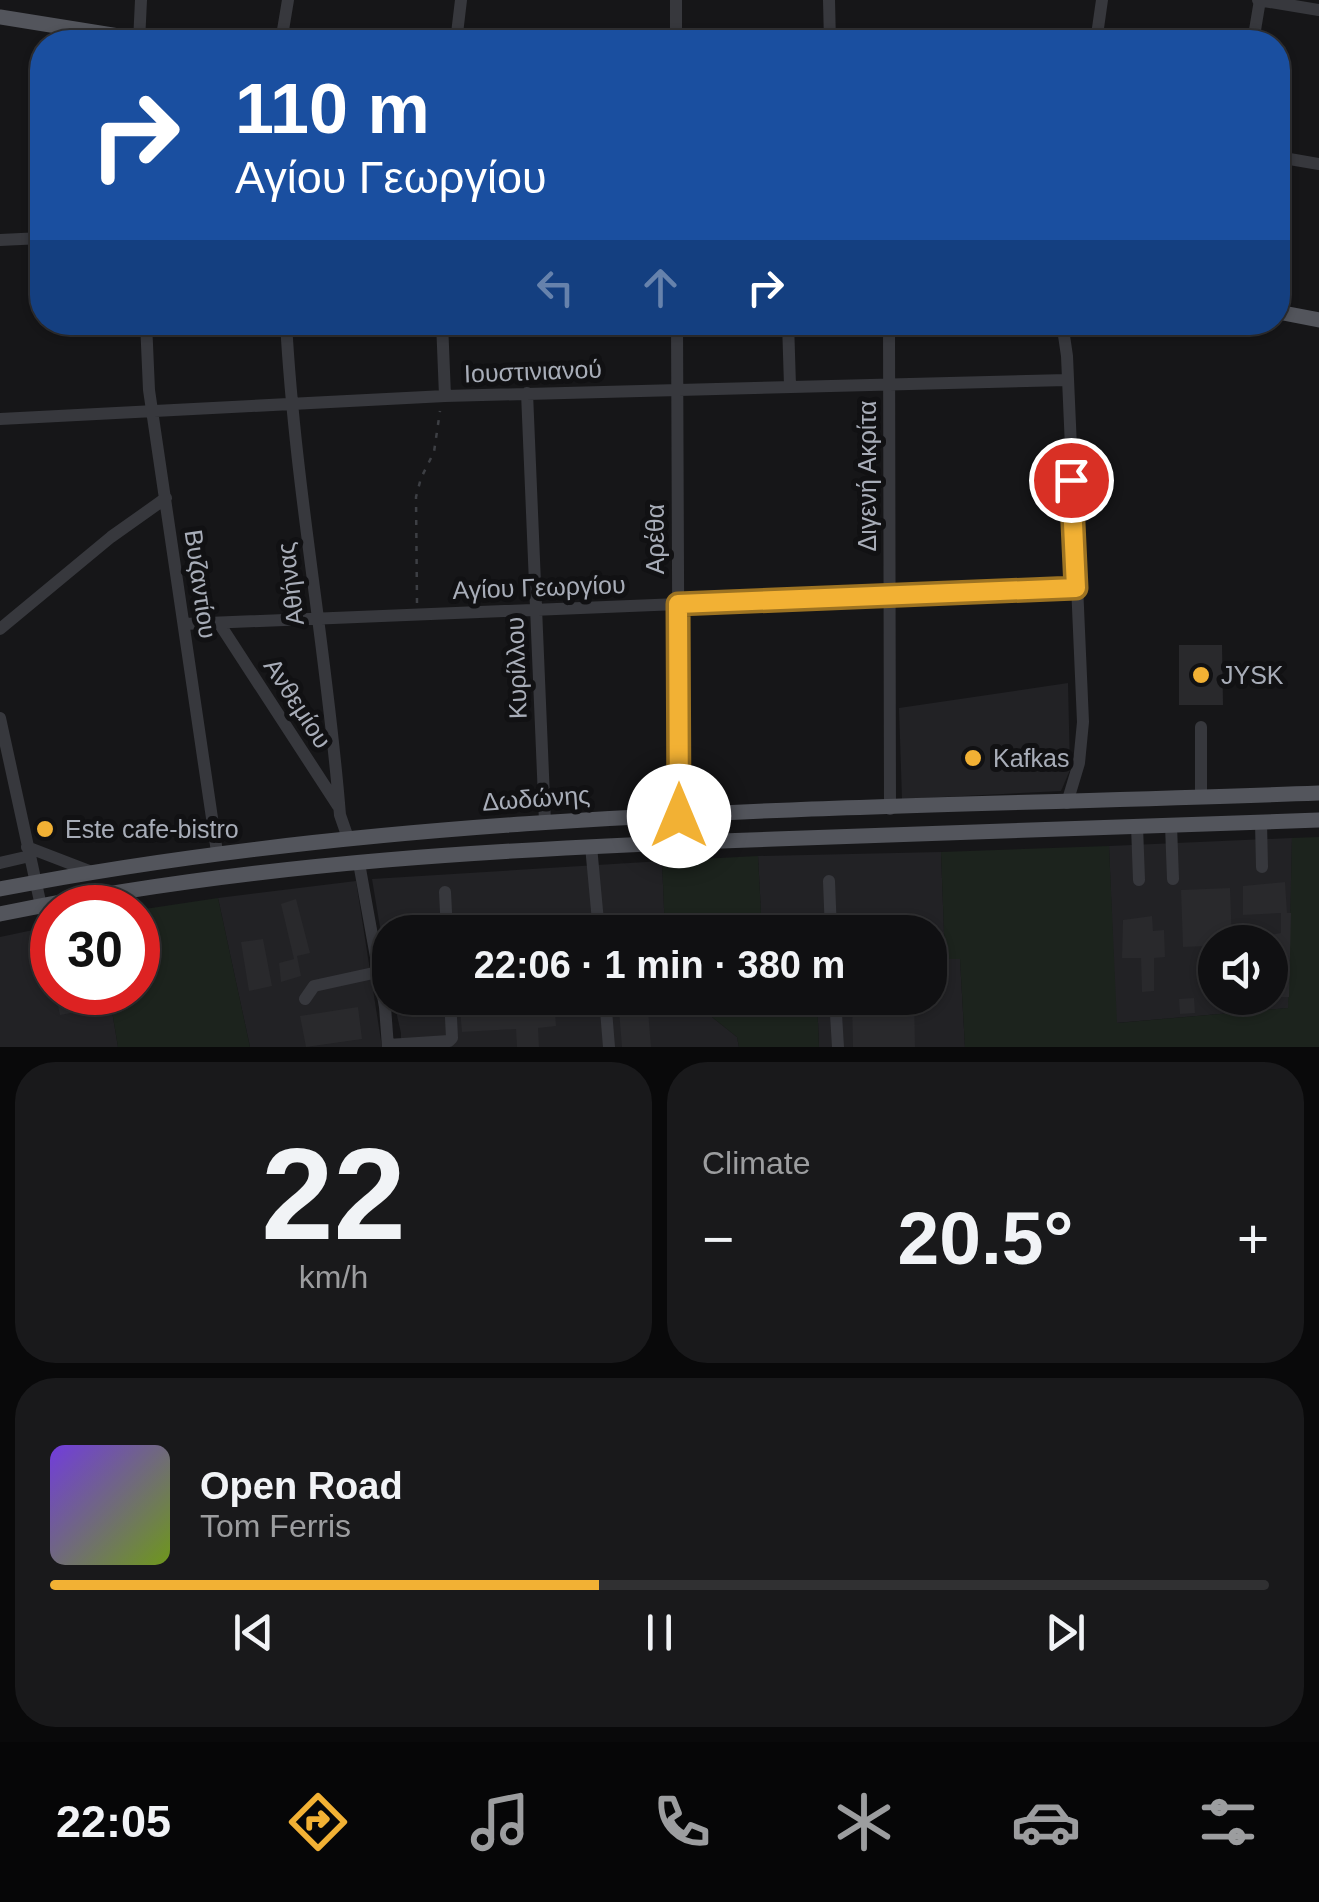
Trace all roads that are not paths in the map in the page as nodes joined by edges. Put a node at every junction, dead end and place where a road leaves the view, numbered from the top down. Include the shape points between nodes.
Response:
1 (141, 0) edge
2 (288, 0) edge
3 (461, 0) edge
4 (676, 0) edge
5 (829, 0) edge
6 (1102, 0) edge
7 (1259, 0) edge
8 (1319, 10) edge
9 (0, 17) edge
10 (75, 30) edge
11 (140, 30) edge
12 (283, 30) edge
13 (457, 30) edge
14 (676, 30) edge
15 (830, 30) edge
16 (1098, 30) edge
17 (1255, 30) edge
18 (1290, 159) edge
19 (1319, 164) edge
20 (30, 239) edge
21 (0, 240) edge
22 (1290, 314) edge
23 (1319, 320) edge
24 (147, 335) edge
25 (287, 335) edge
26 (443, 335) edge
27 (678, 335) edge
28 (788, 335) edge
29 (889, 335) edge
30 (1063, 335) edge
31 (1067, 380) junction
32 (889, 383) junction
33 (790, 386) junction
34 (678, 388) junction
35 (528, 394) junction
36 (445, 396) junction
37 (292, 404) junction
38 (152, 410) junction
39 (0, 419) edge
40 (166, 498) junction
41 (1076, 588) junction
42 (890, 595) junction
43 (678, 604) junction
44 (536, 610) junction
45 (316, 619) junction
46 (219, 623) junction
47 (184, 624) junction
48 (0, 629) edge
49 (0, 718) edge
50 (1201, 727) dead end
51 (1319, 793) edge
52 (1201, 798) junction
53 (1067, 803) junction
54 (340, 808) junction
55 (890, 809) junction
56 (679, 816) junction
57 (1319, 820) edge
58 (545, 822) junction
59 (1261, 822) junction
60 (1171, 824) junction
61 (1137, 826) junction
62 (348, 838) junction
63 (592, 846) junction
64 (29, 852) junction
65 (217, 852) junction
66 (359, 862) junction
67 (0, 863) edge
68 (1262, 867) dead end
69 (92, 872) junction
70 (1173, 879) dead end
71 (1139, 880) dead end
72 (828, 881) dead end
73 (31, 882) junction
74 (31, 885) edge
75 (160, 886) edge
76 (0, 888) edge
77 (445, 892) dead end
78 (30, 908) edge
79 (0, 914) edge
80 (446, 915) edge
81 (598, 915) edge
82 (830, 915) edge
83 (372, 937) edge
84 (372, 973) edge
85 (305, 999) dead end
86 (384, 1015) edge
87 (451, 1015) edge
88 (606, 1015) edge
89 (835, 1015) edge
90 (388, 1046) edge
91 (609, 1047) edge
92 (838, 1047) edge

1 - 11 street
2 - 12 street
3 - 13 street
4 - 14 street
5 - 15 street
6 - 16 street
7 - 8 street
7 - 17 street
9 - 10 main road
18 - 19 street
20 - 21 street
22 - 23 main road
24 - 38 street, Βυζαντίου
25 - 37 street, Αθήνας
26 - 36 street
27 - 34 street, Αρέθα
28 - 33 street
29 - 32 street, Διγενή Ακρίτα
30 - 31 street
31 - 32 street, Ιουστινιανού
31 - 41 street
32 - 33 street, Ιουστινιανού
32 - 42 street, Διγενή Ακρίτα
33 - 34 street, Ιουστινιανού
34 - 35 street, Ιουστινιανού
34 - 43 street, Αρέθα
35 - 36 street, Ιουστινιανού
35 - 44 street, Κυρίλλου
36 - 37 street, Ιουστινιανού
37 - 38 street, Ιουστινιανού
37 - 45 street, Αθήνας
38 - 39 street, Ιουστινιανού
38 - 40 street, Βυζαντίου
40 - 47 street, Βυζαντίου
40 - 48 street
41 - 42 street, Αγίου Γεωργίου
41 - 53 street via 1082,722
42 - 43 street, Αγίου Γεωργίου
42 - 55 street, Διγενή Ακρίτα
43 - 44 street, Αγίου Γεωργίου
43 - 56 street, Αρέθα
44 - 45 street, Αγίου Γεωργίου
44 - 58 street, Κυρίλλου
45 - 46 street, Αγίου Γεωργίου
45 - 54 street, Αθήνας
46 - 47 street, Αγίου Γεωργίου
46 - 54 street, Ανθεμίου
47 - 65 street, Βυζαντίου
49 - 64 street
50 - 52 street
51 - 52 main road, Δωδώνης
52 - 53 main road, Δωδώνης
53 - 55 main road, Δωδώνης
54 - 62 street, Αθήνας
55 - 56 main road, Δωδώνης
56 - 58 main road, Δωδώνης
57 - 59 main road, Δωδώνης
58 - 62 main road, Δωδώνης
59 - 60 main road, Δωδώνης
59 - 68 street
60 - 61 main road, Δωδώνης
60 - 70 street
61 - 63 main road, Δωδώνης
61 - 71 street
62 - 65 main road, Δωδώνης
63 - 66 main road, Δωδώνης
63 - 81 street
64 - 67 street
64 - 69 street
64 - 73 street
65 - 69 main road, Δωδώνης
66 - 75 main road, Δωδώνης
66 - 83 street
69 - 73 main road, Δωδώνης
72 - 82 street
73 - 74 street
73 - 76 main road, Δωδώνης
77 - 80 street
78 - 79 main road, Δωδώνης
84 - 85 street via 314,986
86 - 90 street
87 - 90 street via 449,1041
88 - 91 street
89 - 92 street

